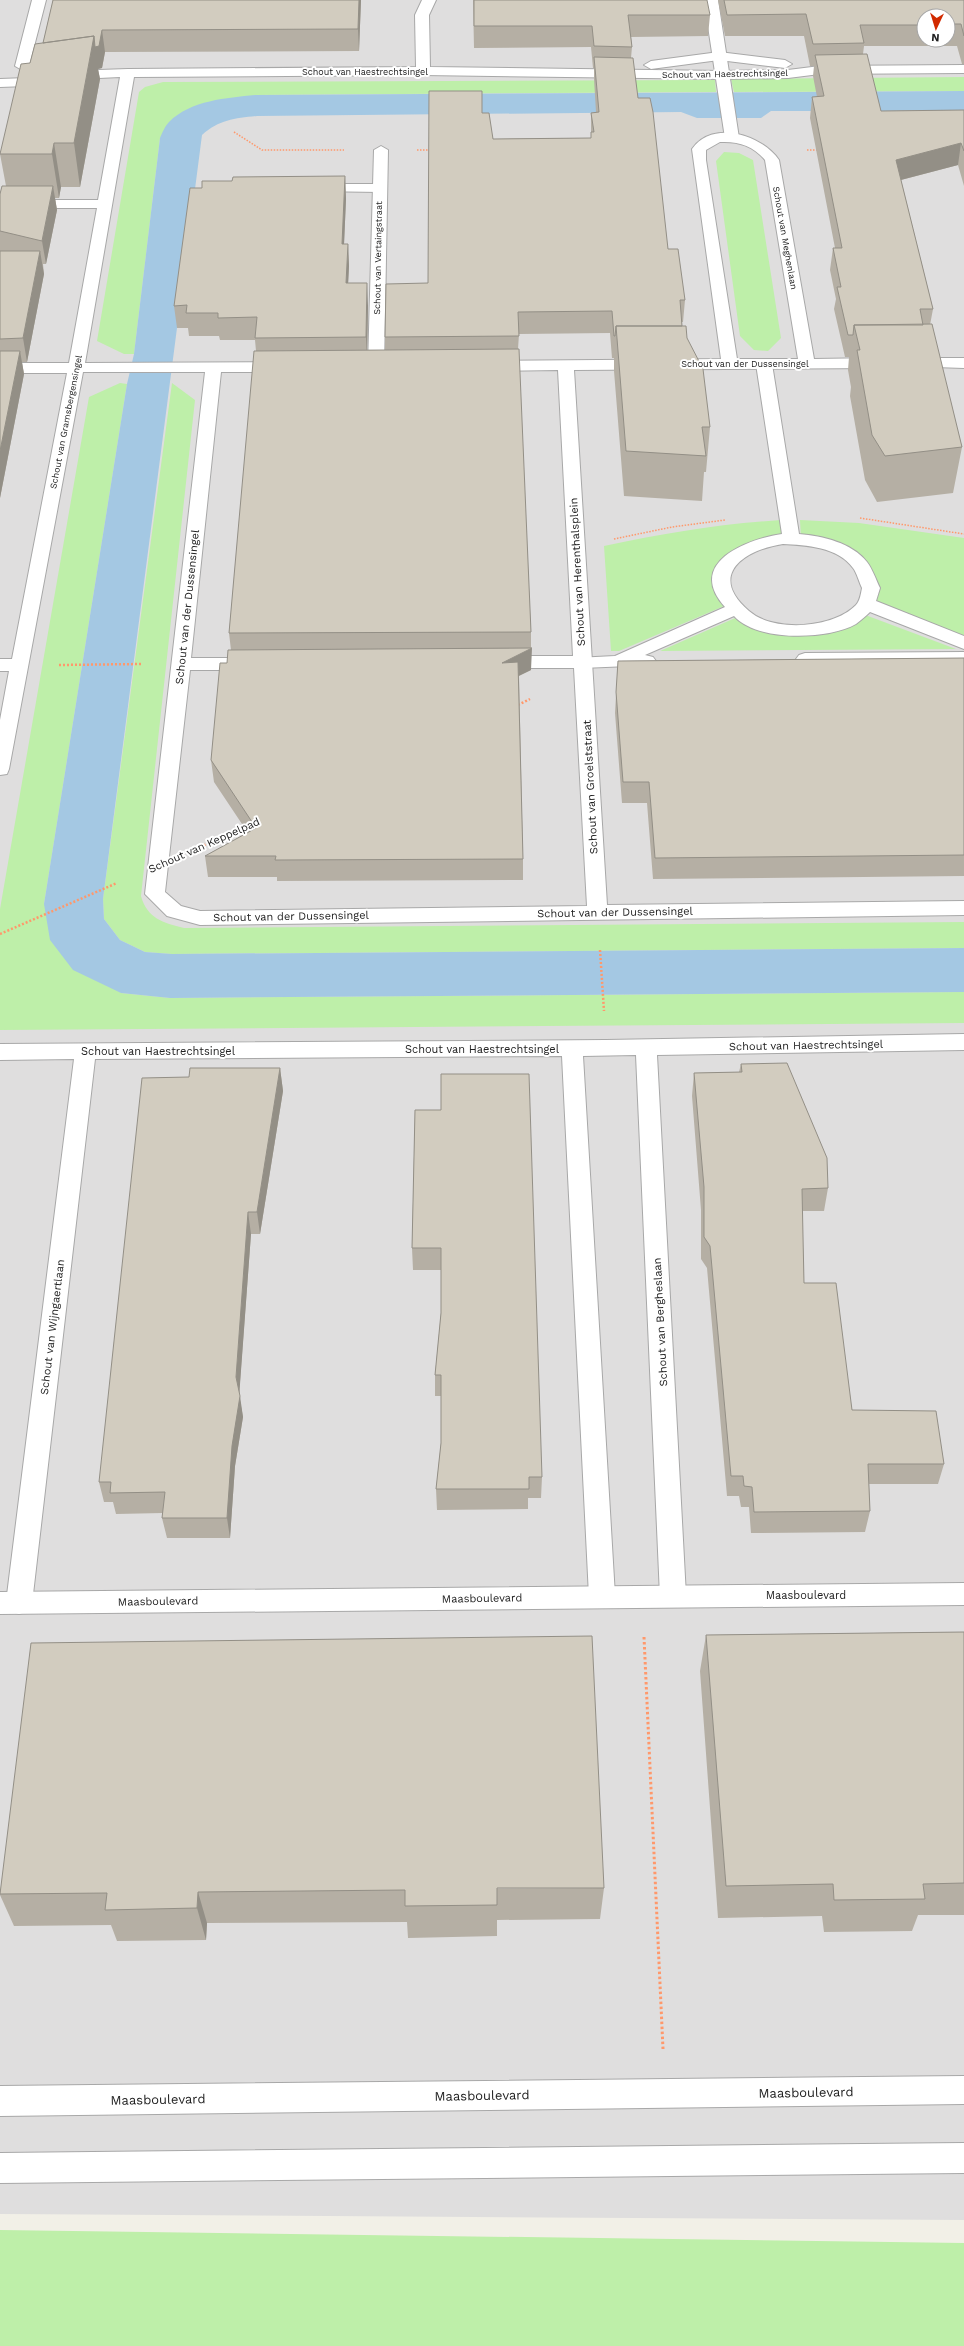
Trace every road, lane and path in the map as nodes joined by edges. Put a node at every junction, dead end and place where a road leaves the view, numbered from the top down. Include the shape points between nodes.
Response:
1 (39, 0) edge
2 (429, 0) edge
3 (711, 0) edge
4 (719, 56) junction
5 (22, 66) edge
6 (964, 69) edge
7 (0, 70) edge
8 (820, 70) junction
9 (423, 71) junction
10 (630, 72) junction
11 (99, 74) junction
12 (128, 74) junction
13 (723, 81) junction
14 (0, 83) edge
15 (234, 132) dead end
16 (732, 138) junction
17 (381, 150) junction
18 (437, 150) edge
19 (766, 150) junction
20 (821, 150) edge
21 (302, 188) edge
22 (380, 188) junction
23 (0, 204) edge
24 (106, 204) junction
25 (964, 363) edge
26 (730, 364) junction
27 (764, 364) junction
28 (807, 364) junction
29 (566, 365) junction
30 (376, 366) edge
31 (478, 366) edge
32 (214, 367) junction
33 (299, 367) edge
34 (0, 368) edge
35 (76, 368) junction
36 (791, 539) junction
37 (867, 604) junction
38 (735, 609) junction
39 (964, 643) edge
40 (964, 658) edge
41 (789, 660) edge
42 (662, 661) edge
43 (488, 662) edge
44 (614, 662) junction
45 (144, 664) dead end
46 (180, 664) junction
47 (267, 664) edge
48 (0, 665) edge
49 (20, 665) junction
50 (53, 665) dead end
51 (583, 669) junction
52 (517, 705) edge
53 (0, 769) edge
54 (248, 825) edge
55 (160, 864) junction
56 (964, 908) edge
57 (597, 912) junction
58 (0, 934) edge
59 (964, 1042) edge
60 (572, 1048) junction
61 (606, 1048) junction
62 (646, 1048) junction
63 (0, 1052) edge
64 (85, 1052) junction
65 (964, 1594) edge
66 (602, 1596) junction
67 (673, 1596) junction
68 (9, 1603) edge
69 (964, 2090) edge
70 (0, 2101) edge
71 (964, 2158) edge
72 (0, 2168) edge

1 - 5 street
2 - 9 street via 422,15
3 - 4 street
4 - 8 street, Schout van Haestrechtsingel via 765,60
4 - 10 street, Schout van Haestrechtsingel via 658,63
4 - 13 street
6 - 8 street, Schout van Haestrechtsingel
7 - 11 street, Schout van Haestrechtsingel via 52,69
8 - 13 street, Schout van Haestrechtsingel
9 - 10 street, Schout van Haestrechtsingel
9 - 12 street, Schout van Haestrechtsingel
10 - 13 street, Schout van Haestrechtsingel
11 - 12 street, Schout van Haestrechtsingel
11 - 14 street, Schout van Haestrechtsingel via 54,81
12 - 24 street, Schout van Gramsbergensingel
13 - 16 street
15 - 17 path via 262,150
16 - 19 street via 752,141
16 - 26 street via 711,140 699,149
17 - 18 path
17 - 22 street, Schout van Vertaingstraat
19 - 20 path
19 - 28 street, Schout van Meghenlaan via 772,160
21 - 22 street
22 - 30 street, Schout van Vertaingstraat
23 - 24 street
24 - 35 street, Schout van Gramsbergensingel
25 - 28 street, Schout van der Dussensingel
26 - 27 street, Schout van der Dussensingel
26 - 29 street, Schout van der Dussensingel
27 - 28 street, Schout van der Dussensingel
27 - 36 street
29 - 31 street, Schout van der Dussensingel
29 - 51 street, Schout van Herenthalsplein
32 - 33 street
32 - 35 street
32 - 46 street, Schout van der Dussensingel
34 - 35 street
35 - 49 street, Schout van Gramsbergensingel
36 - 37 street via 817,542 843,552 860,565 868,576 871,590
36 - 38 street via 756,544 732,558 723,572 722,590
37 - 38 street via 848,622 831,629 810,632 786,631 761,625
37 - 39 street
38 - 44 street
40 - 41 street
42 - 44 street, Schout van Herenthalsplein
43 - 51 street
44 - 51 street, Schout van Herenthalsplein
45 - 50 path
46 - 47 street
46 - 55 street, Schout van der Dussensingel
48 - 49 street
49 - 53 street, Schout van Gramsbergensingel
51 - 52 path
51 - 57 street, Schout van Groelststraat
54 - 55 path, Schout van Keppelpad
55 - 57 street, Schout van der Dussensingel via 155,894 174,910 200,918
55 - 58 path, Schout van Keppelpad
56 - 57 street, Schout van der Dussensingel
57 - 61 path
59 - 62 street, Schout van Haestrechtsingel
60 - 61 street, Schout van Haestrechtsingel
60 - 64 street, Schout van Haestrechtsingel
60 - 66 street
61 - 62 street, Schout van Haestrechtsingel
62 - 67 street, Schout van Bergheslaan
63 - 64 street, Schout van Haestrechtsingel
64 - 68 street, Schout van Wijngaertlaan
65 - 67 street, Maasboulevard
66 - 67 street, Maasboulevard
66 - 68 street, Maasboulevard
69 - 70 street, Maasboulevard
71 - 72 street

